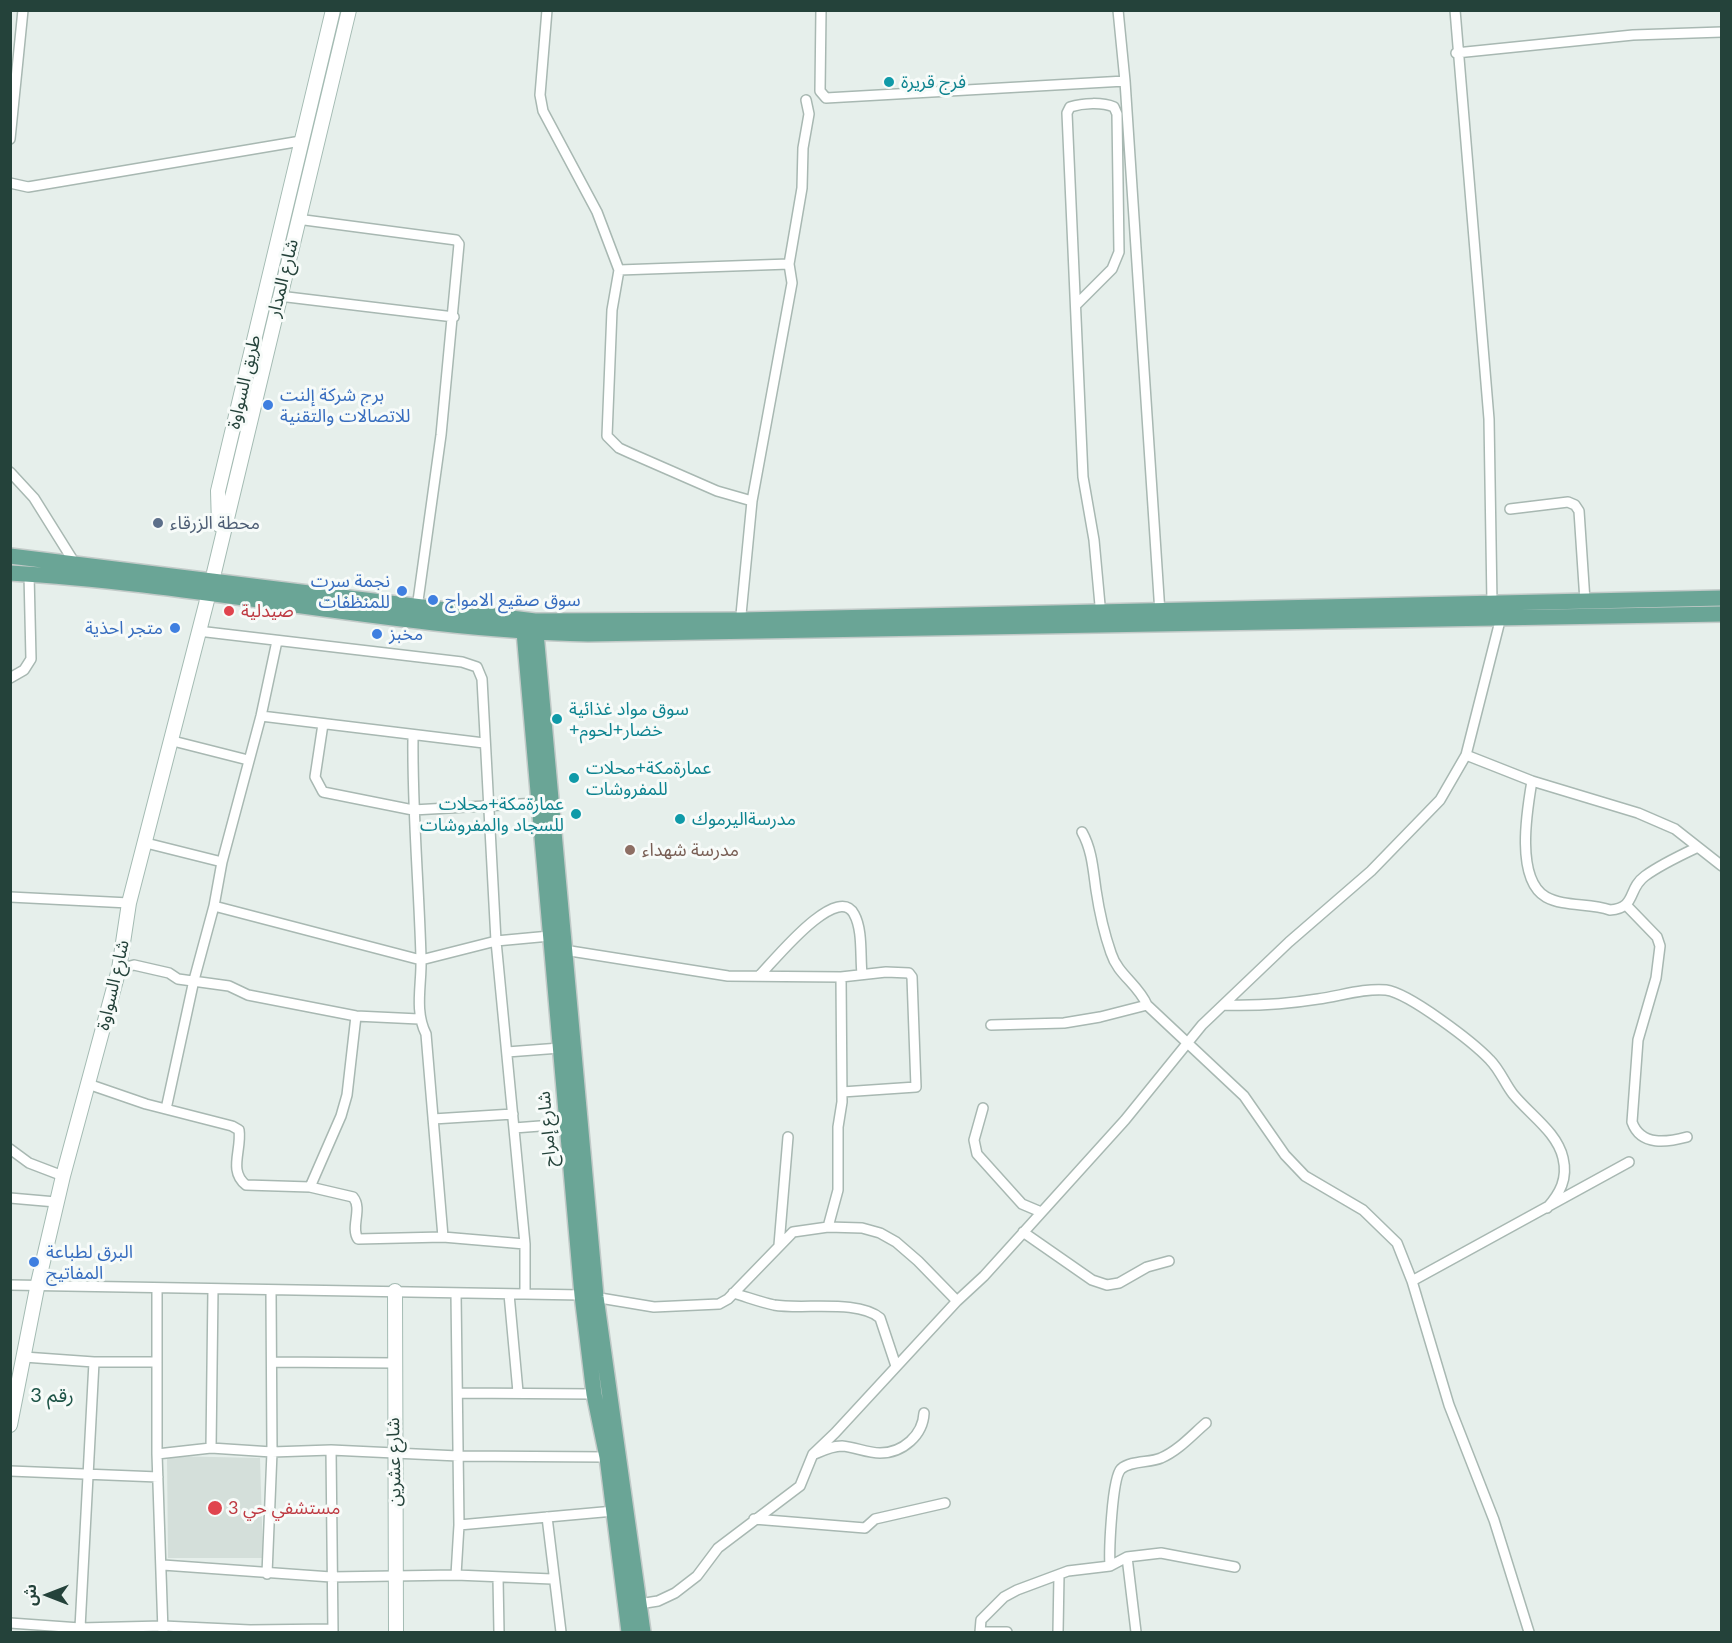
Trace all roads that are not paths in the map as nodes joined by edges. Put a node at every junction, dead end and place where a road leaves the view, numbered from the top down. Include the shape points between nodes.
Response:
1 (23, 10) edge
2 (333, 10) edge
3 (348, 10) edge
4 (547, 10) edge
5 (820, 10) edge
6 (1118, 10) edge
7 (1455, 10) edge
8 (1722, 32) edge
9 (1456, 53) junction
10 (1125, 81) junction
11 (806, 100) dead end
12 (10, 139) edge
13 (302, 141) junction
14 (10, 183) edge
15 (297, 219) junction
16 (789, 264) junction
17 (619, 270) junction
18 (279, 296) junction
19 (1076, 305) junction
20 (454, 317) junction
21 (10, 472) edge
22 (752, 501) junction
23 (1510, 509) dead end
24 (219, 545) junction
25 (10, 556) edge
26 (74, 562) junction
27 (10, 573) edge
28 (29, 574) junction
29 (210, 588) junction
30 (1722, 598) edge
31 (1492, 603) junction
32 (1575, 607) junction
33 (417, 608) junction
34 (1722, 614) edge
35 (1501, 617) junction
36 (1160, 618) junction
37 (1101, 619) junction
38 (529, 626) junction
39 (740, 627) junction
40 (198, 632) junction
41 (277, 641) junction
42 (10, 678) edge
43 (261, 716) junction
44 (323, 724) junction
45 (413, 736) junction
46 (173, 741) junction
47 (484, 743) junction
48 (1466, 756) junction
49 (248, 760) junction
50 (1532, 781) junction
51 (538, 803) junction
52 (488, 806) junction
53 (413, 810) junction
54 (1083, 832) dead end
55 (146, 843) junction
56 (1696, 848) junction
57 (222, 862) junction
58 (1722, 866) edge
59 (10, 897) edge
60 (129, 903) junction
61 (214, 906) junction
62 (1627, 906) junction
63 (550, 936) junction
64 (496, 941) junction
65 (564, 950) junction
66 (421, 960) junction
67 (119, 969) junction
68 (862, 974) junction
69 (760, 975) junction
70 (841, 977) junction
71 (194, 980) junction
72 (1147, 1005) junction
73 (1222, 1005) junction
74 (356, 1016) junction
75 (419, 1019) junction
76 (991, 1025) dead end
77 (1189, 1042) junction
78 (560, 1048) junction
79 (507, 1052) junction
80 (88, 1084) junction
81 (842, 1092) junction
82 (983, 1108) dead end
83 (165, 1109) junction
84 (513, 1114) junction
85 (433, 1119) junction
86 (566, 1124) junction
87 (514, 1128) junction
88 (788, 1137) dead end
89 (1688, 1137) dead end
90 (10, 1149) edge
91 (1629, 1161) dead end
92 (63, 1176) junction
93 (310, 1187) junction
94 (10, 1198) edge
95 (56, 1202) junction
96 (1547, 1208) junction
97 (1041, 1212) junction
98 (828, 1227) junction
99 (1023, 1232) junction
100 (443, 1237) junction
101 (525, 1244) junction
102 (778, 1245) junction
103 (1169, 1261) dead end
104 (1412, 1281) junction
105 (38, 1283) junction
106 (10, 1285) edge
107 (157, 1288) junction
108 (213, 1289) junction
109 (395, 1291) junction
110 (271, 1292) junction
111 (733, 1293) junction
112 (456, 1294) junction
113 (509, 1294) junction
114 (525, 1294) junction
115 (589, 1296) junction
116 (957, 1301) junction
117 (24, 1357) junction
118 (94, 1362) junction
119 (157, 1362) junction
120 (273, 1362) junction
121 (394, 1363) junction
122 (896, 1366) junction
123 (518, 1392) junction
124 (458, 1393) junction
125 (594, 1394) junction
126 (924, 1413) dead end
127 (1206, 1424) dead end
128 (10, 1425) edge
129 (211, 1448) junction
130 (331, 1450) junction
131 (272, 1452) junction
132 (394, 1452) junction
133 (157, 1454) junction
134 (813, 1454) junction
135 (458, 1455) junction
136 (607, 1457) junction
137 (10, 1471) edge
138 (88, 1476) junction
139 (158, 1477) junction
140 (945, 1503) dead end
141 (614, 1511) junction
142 (547, 1517) junction
143 (754, 1519) junction
144 (459, 1525) junction
145 (1127, 1557) junction
146 (163, 1565) junction
147 (1110, 1566) junction
148 (1235, 1567) dead end
149 (267, 1574) junction
150 (456, 1575) junction
151 (1059, 1575) junction
152 (332, 1577) junction
153 (396, 1578) junction
154 (498, 1578) junction
155 (552, 1579) junction
156 (639, 1604) junction
157 (10, 1623) edge
158 (80, 1628) junction
159 (163, 1629) edge
160 (333, 1631) edge
161 (396, 1632) edge
162 (499, 1632) edge
163 (561, 1632) edge
164 (629, 1632) edge
165 (643, 1632) edge
166 (1007, 1632) edge
167 (1058, 1632) edge
168 (1136, 1632) edge
169 (1529, 1632) edge

1 - 12 street
2 - 13 street, طريق السواوة
3 - 15 street, شارع المدار
4 - 17 street via 540,95 543,111 597,212
5 - 10 street via 820,91 826,98
6 - 10 street
7 - 9 street
8 - 9 street via 1633,35
9 - 31 street via 1490,419
10 - 36 street
11 - 16 street via 809,114 802,188
13 - 14 street via 28,187
13 - 24 street, طريق السواوة via 218,491
15 - 18 street, شارع المدار
15 - 20 street via 456,240 459,244
16 - 17 street
16 - 22 street via 792,283
17 - 22 street via 612,310 607,436 630,453 717,491
18 - 20 street
18 - 24 street, شارع المدار
19 - 19 street via 1067,113 1077,105 1108,104 1117,114 1119,252 1112,269
19 - 37 street via 1083,477
20 - 33 street
21 - 26 street via 34,498
22 - 39 street
23 - 32 street via 1568,502 1575,505 1579,512
24 - 29 street, شارع السواوة
25 - 26 main road
26 - 29 main road
27 - 28 main road
28 - 29 main road
28 - 42 street via 31,659 24,670
29 - 33 main road
29 - 38 main road
29 - 40 street, شارع السواوة
30 - 32 main road
31 - 32 main road
31 - 36 main road
32 - 34 main road
32 - 35 main road
33 - 38 main road
35 - 36 main road
35 - 48 street
36 - 37 main road
37 - 39 main road
38 - 39 main road via 643,634
38 - 51 main road, شارع إمراح
38 - 65 main road, شارع إمراح
40 - 41 street
40 - 46 street, شارع السواوة
41 - 43 street
41 - 47 street via 462,662 477,667 482,679
43 - 44 street
43 - 49 street
44 - 45 street
44 - 53 street via 315,777 323,792
45 - 47 street
45 - 53 street
46 - 49 street
46 - 55 street, شارع السواوة
47 - 52 street
48 - 50 street
48 - 73 street via 1440,800 1425,816 1371,871
49 - 57 street
50 - 56 street via 1638,813 1675,829
50 - 62 street via 1526,843 1534,886 1555,900 1610,910
51 - 52 street
51 - 63 main road, شارع إمراح
52 - 53 street
52 - 64 street
53 - 66 street
54 - 72 street via 1093,860 1111,953 1119,971 1137,988
55 - 57 street
55 - 60 street, شارع السواوة
56 - 58 street
56 - 62 street via 1642,878
57 - 61 street
59 - 60 street
60 - 67 street, شارع السواوة
61 - 66 street
61 - 71 street
62 - 89 street via 1657,937 1660,946 1656,978 1638,1040 1632,1122 1642,1135 1654,1141
63 - 64 street
63 - 78 main road, شارع إمراح
64 - 66 street
64 - 79 street
65 - 69 street via 702,973
65 - 115 main road, شارع إمراح
66 - 75 street
67 - 71 street via 134,965
67 - 80 street, شارع السواوة
68 - 69 street via 854,912 847,906 837,906 813,920
68 - 70 street
68 - 81 street via 902,972 912,977 917,1083 912,1088
69 - 70 street
70 - 81 street
71 - 74 street
71 - 83 street
72 - 76 street via 1064,1023
72 - 77 street
73 - 77 street
73 - 96 street via 1317,999 1374,990 1399,993 1469,1041 1492,1062 1513,1094 1553,1138 1564,1161 1564,1180
74 - 75 street
74 - 93 street via 347,1095
75 - 85 street via 426,1034
77 - 97 street
77 - 104 street via 1245,1096 1285,1155 1305,1176 1363,1210 1397,1243
78 - 79 street
78 - 86 main road, شارع إمراح
79 - 84 street
80 - 83 street
80 - 92 street, شارع السواوة
81 - 98 street via 838,1190
82 - 97 street via 974,1140 977,1154 1022,1204
83 - 93 street via 240,1130 236,1170 238,1179 246,1185
84 - 85 street
84 - 87 street
85 - 100 street
86 - 87 street
86 - 115 main road, شارع إمراح
87 - 101 street
88 - 102 street
90 - 92 street via 29,1163
91 - 96 street
92 - 95 street, شارع السواوة
93 - 100 street via 356,1200 358,1239
94 - 95 street
95 - 105 street, شارع السواوة
96 - 104 street
97 - 99 street
98 - 102 street via 794,1232
98 - 116 street via 880,1233 918,1261
99 - 103 street via 1092,1280 1107,1285
99 - 116 street
100 - 101 street
101 - 114 street
102 - 111 street
104 - 169 street via 1449,1405 1494,1520
105 - 106 street
105 - 107 street
105 - 117 street, شارع السواوة
107 - 108 street
107 - 119 street
108 - 110 street
108 - 129 street
109 - 110 street
109 - 112 street
109 - 121 street, شارع عشرين
110 - 120 street
111 - 115 street via 719,1304 654,1307
111 - 122 street via 774,1305 848,1308 875,1315 880,1318
112 - 113 street
112 - 124 street
113 - 114 street
113 - 123 street
114 - 115 street
115 - 125 main road, شارع إمراح
115 - 156 main road, شارع إمراح
116 - 122 street
117 - 118 street
117 - 128 street, شارع السواوة
118 - 119 street
118 - 138 street
119 - 133 street
120 - 121 street
120 - 131 street
121 - 132 street, شارع عشرين
122 - 134 street
123 - 124 street
123 - 125 street
124 - 135 street
125 - 136 main road, شارع إمراح
126 - 134 street via 924,1424 918,1434 890,1452 878,1454 842,1446
127 - 147 street via 1172,1453 1119,1471 1109,1543
129 - 131 street
129 - 133 street
130 - 131 street
130 - 132 street
130 - 152 street
131 - 149 street
132 - 135 street
132 - 153 street, شارع عشرين
133 - 139 street
134 - 143 street via 800,1486
135 - 136 street
135 - 144 street
136 - 141 main road, شارع إمراح
137 - 138 street
138 - 139 street
138 - 158 street
139 - 146 street
140 - 143 street via 875,1519 865,1528
141 - 142 street
141 - 164 main road, شارع إمراح
142 - 144 street
142 - 155 street
143 - 156 street via 718,1548 697,1576 675,1593
144 - 150 street
145 - 147 street
145 - 148 street via 1161,1553
145 - 168 street
146 - 149 street
146 - 159 street
147 - 151 street
149 - 152 street
150 - 153 street
150 - 154 street
151 - 166 street via 1004,1596 981,1620 980,1632
151 - 167 street
152 - 153 street
152 - 160 street
153 - 161 street, شارع عشرين
154 - 155 street
154 - 162 street
155 - 163 street
156 - 165 main road, شارع إمراح
157 - 158 street
158 - 159 street
159 - 160 street

